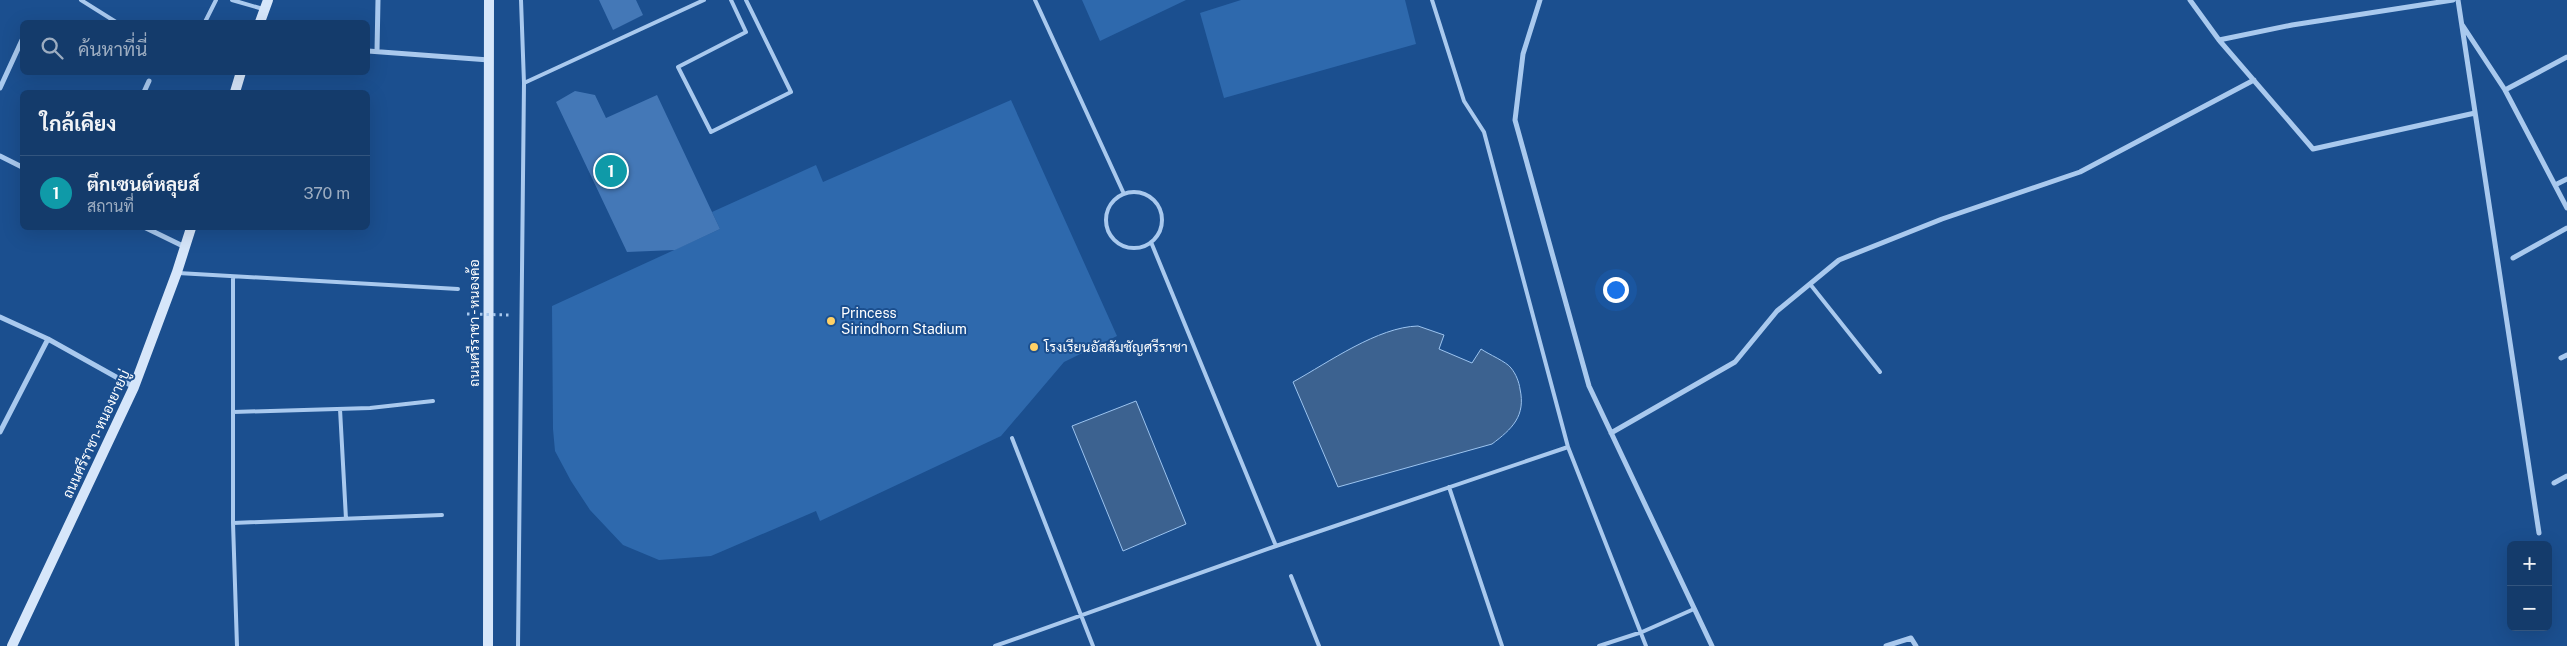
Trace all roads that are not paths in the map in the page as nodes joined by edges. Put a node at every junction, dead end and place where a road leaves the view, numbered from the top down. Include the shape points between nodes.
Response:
1 (81, 0) edge
2 (216, 0) edge
3 (232, 0) edge
4 (378, 0) edge
5 (489, 0) edge
6 (522, 0) edge
7 (704, 0) edge
8 (731, 0) edge
9 (746, 0) edge
10 (1035, 0) edge
11 (1432, 0) edge
12 (1540, 0) edge
13 (2190, 0) edge
14 (2453, 0) edge
15 (2458, 0) edge
16 (266, 5) edge
17 (113, 20) edge
18 (206, 20) edge
19 (261, 20) edge
20 (2461, 24) junction
21 (2219, 40) junction
22 (20, 44) edge
23 (370, 51) edge
24 (377, 51) junction
25 (2567, 57) edge
26 (490, 60) junction
27 (240, 75) edge
28 (2254, 80) junction
29 (149, 81) dead end
30 (524, 82) junction
31 (0, 88) edge
32 (145, 90) edge
33 (236, 90) edge
34 (2505, 90) junction
35 (2475, 113) junction
36 (0, 156) edge
37 (20, 166) edge
38 (2567, 179) edge
39 (2555, 185) junction
40 (1124, 194) junction
41 (2567, 208) edge
42 (2567, 228) edge
43 (150, 230) edge
44 (190, 230) edge
45 (1151, 242) junction
46 (185, 248) junction
47 (2512, 258) dead end
48 (177, 272) junction
49 (233, 276) junction
50 (1810, 284) junction
51 (458, 288) dead end
52 (0, 317) edge
53 (48, 339) junction
54 (2567, 355) edge
55 (2561, 358) dead end
56 (1880, 372) dead end
57 (134, 387) junction
58 (433, 401) dead end
59 (340, 409) junction
60 (233, 412) junction
61 (0, 432) edge
62 (1611, 433) junction
63 (1012, 438) dead end
64 (1568, 447) junction
65 (2567, 476) edge
66 (2554, 483) dead end
67 (1448, 487) junction
68 (442, 516) dead end
69 (346, 518) junction
70 (233, 523) junction
71 (2539, 533) dead end
72 (1276, 546) junction
73 (1291, 576) dead end
74 (1694, 608) junction
75 (1083, 614) junction
76 (1642, 632) junction
77 (12, 646) edge
78 (237, 646) edge
79 (488, 646) edge
80 (518, 646) edge
81 (995, 646) edge
82 (1093, 646) edge
83 (1319, 646) edge
84 (1502, 646) edge
85 (1599, 646) edge
86 (1646, 646) edge
87 (1712, 646) edge
88 (1886, 646) edge
89 (1916, 646) edge

1 - 17 lane
2 - 18 lane
3 - 16 lane
4 - 24 street
5 - 26 main road, ถนนศรีราชา - หนองค้อ
6 - 30 lane
7 - 30 lane
8 - 9 lane via 746,32 678,67 711,132 791,92
10 - 40 lane
11 - 64 lane via 1464,101 1484,132
12 - 62 street via 1523,54 1515,120 1589,386
13 - 21 street
14 - 21 street
15 - 20 street
16 - 19 main road
20 - 34 street
20 - 35 street
21 - 28 street
22 - 31 street
23 - 24 street
24 - 26 street
25 - 34 street
26 - 79 main road, ถนนศรีราชา - หนองค้อ
27 - 33 main road
28 - 35 street via 2312,149
28 - 50 street via 2080,172 1839,260
29 - 32 street
30 - 80 lane
34 - 39 street
35 - 71 street
36 - 37 street
38 - 39 street
39 - 41 street
40 - 45 lane via 1141,192 1150,196 1160,210 1161,227
40 - 45 lane via 1110,206 1107,224 1110,233 1116,241 1134,248
42 - 47 street
43 - 46 street
44 - 46 main road, ถนนศรีราชา-หนองยายบู่
45 - 72 lane
46 - 48 main road, ถนนศรีราชา-หนองยายบู่
48 - 49 lane
48 - 57 main road, ถนนศรีราชา-หนองยายบู่
49 - 51 lane
49 - 60 lane
50 - 56 lane
50 - 62 street via 1777,311 1735,362
52 - 53 street
53 - 57 street
53 - 61 street
54 - 55 street
57 - 77 main road, ถนนศรีราชา-หนองยายบู่
58 - 59 lane
59 - 60 lane
59 - 69 lane
60 - 70 lane
62 - 74 street
63 - 75 lane
64 - 67 lane
64 - 76 lane
65 - 66 street
67 - 72 lane
67 - 84 lane
68 - 69 lane
69 - 70 lane
70 - 78 lane
72 - 75 lane
73 - 83 lane
74 - 76 lane
74 - 87 street
75 - 81 lane
75 - 82 lane
76 - 85 lane
76 - 86 lane
88 - 89 street via 1911,638

